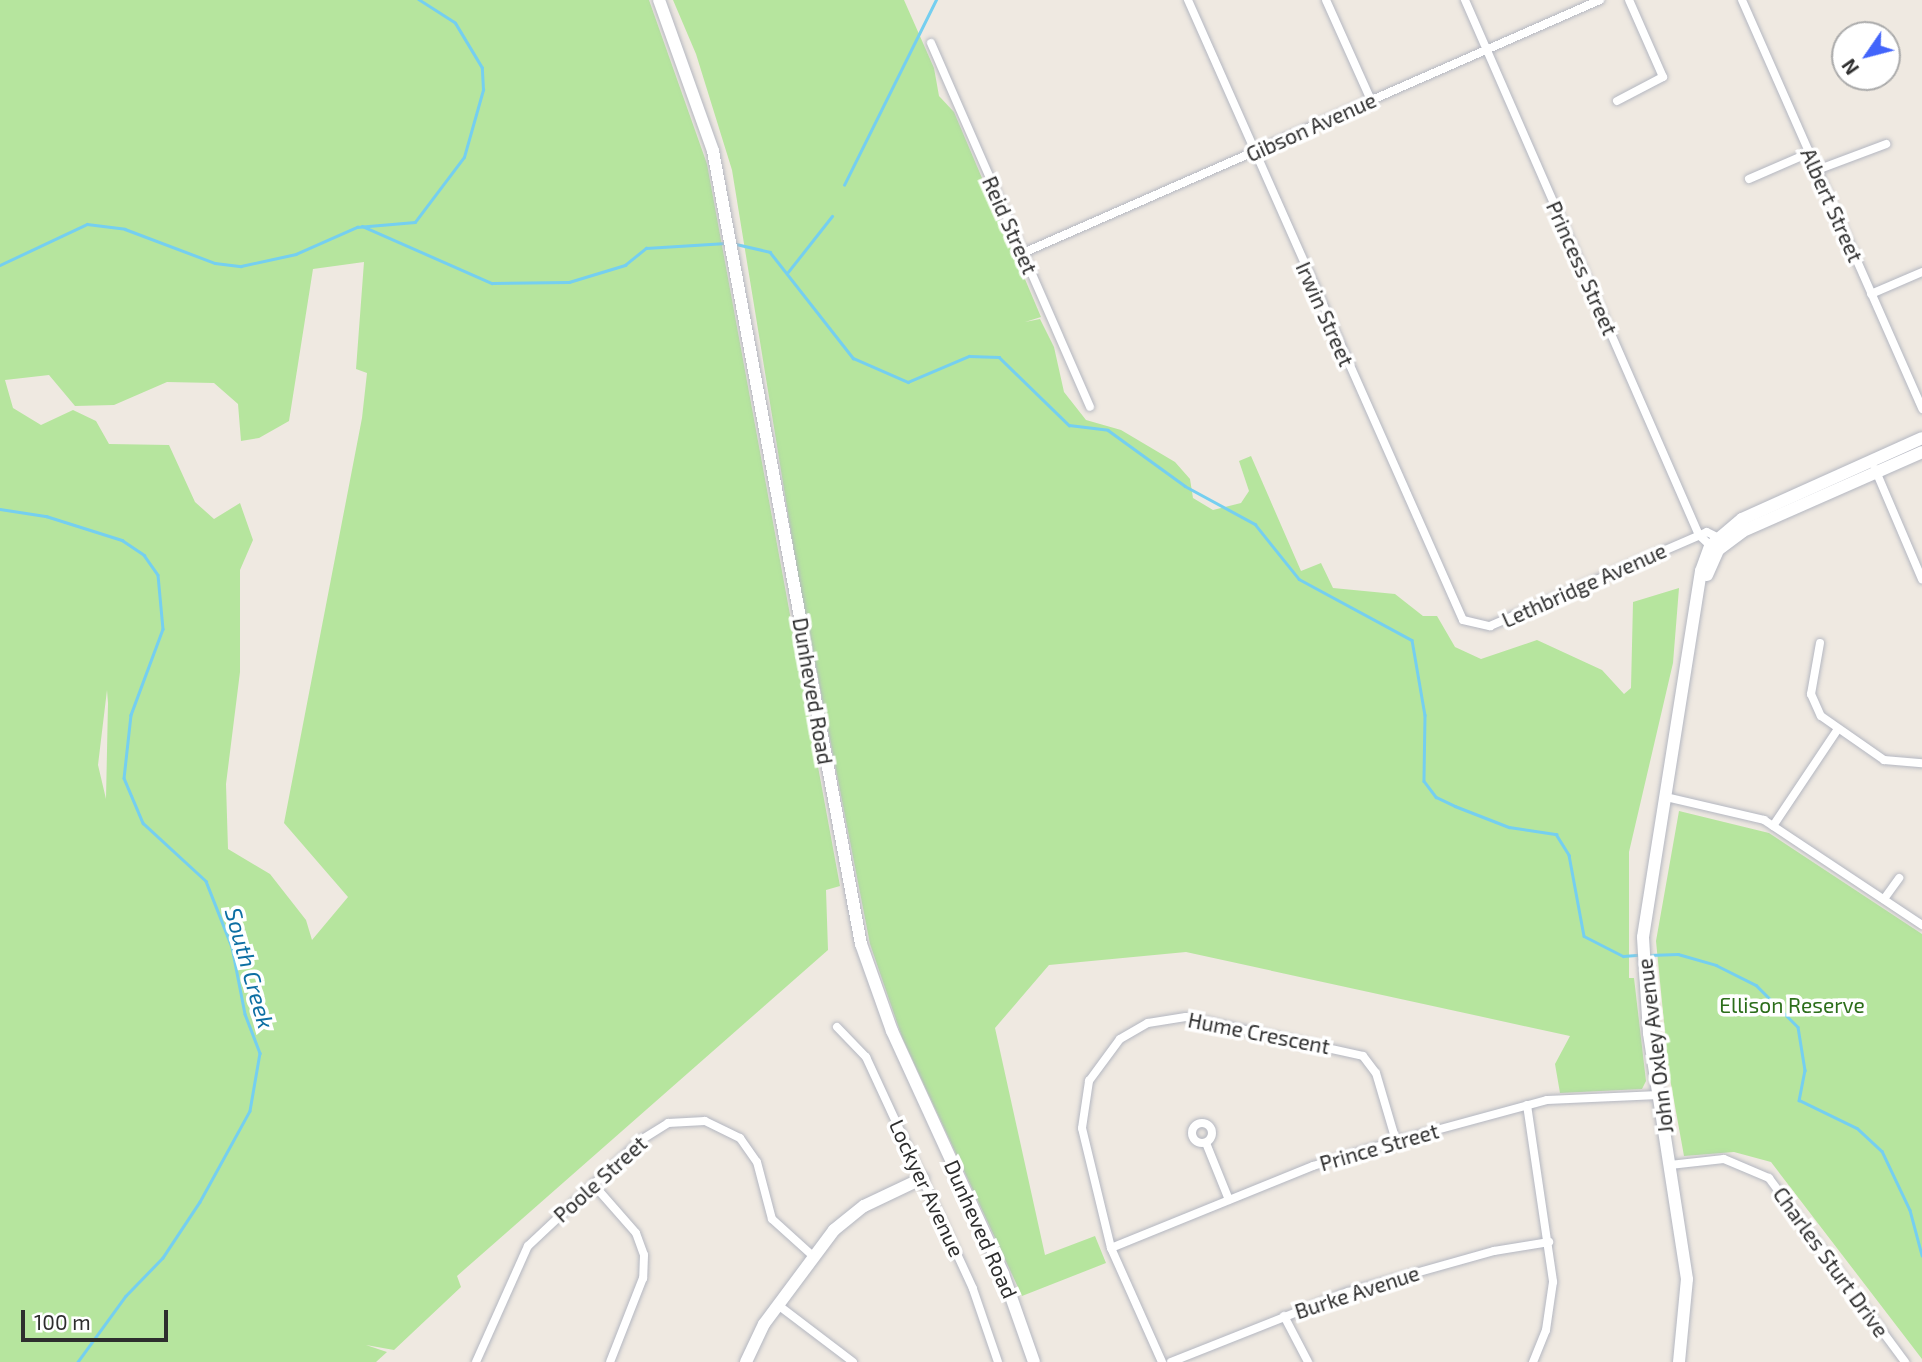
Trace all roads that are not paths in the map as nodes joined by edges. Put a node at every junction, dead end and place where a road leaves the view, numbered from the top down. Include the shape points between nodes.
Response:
1 (659, 0) edge
2 (1188, 0) edge
3 (1326, 0) edge
4 (1465, 0) edge
5 (1600, 0) edge
6 (1629, 0) edge
7 (1742, 0) edge
8 (931, 43) dead end
9 (1486, 50) junction
10 (1371, 100) junction
11 (1617, 102) dead end
12 (1886, 144) dead end
13 (1254, 152) junction
14 (1809, 153) junction
15 (1817, 170) junction
16 (1749, 179) dead end
17 (1023, 253) junction
18 (1922, 272) edge
19 (1871, 294) junction
20 (1090, 407) dead end
21 (1922, 409) edge
22 (1922, 438) edge
23 (1922, 452) edge
24 (1873, 466) junction
25 (1699, 535) junction
26 (1718, 544) junction
27 (1922, 579) edge
28 (1468, 625) joint
29 (1820, 643) dead end
30 (1838, 729) junction
31 (1922, 763) edge
32 (1666, 797) junction
33 (1773, 826) junction
34 (1899, 878) dead end
35 (1884, 899) junction
36 (1922, 925) edge
37 (836, 1027) dead end
38 (1659, 1095) junction
39 (1527, 1105) junction
40 (1396, 1141) junction
41 (1206, 1143) dead end
42 (1670, 1165) junction
43 (923, 1178) junction
44 (593, 1184) junction
45 (1229, 1200) junction
46 (1549, 1242) junction
47 (1111, 1248) junction
48 (813, 1256) junction
49 (778, 1306) junction
50 (1284, 1316) junction
51 (476, 1362) edge
52 (610, 1362) edge
53 (746, 1362) edge
54 (853, 1362) edge
55 (998, 1362) edge
56 (1034, 1362) edge
57 (1162, 1362) edge
58 (1171, 1362) edge
59 (1308, 1362) edge
60 (1533, 1362) edge
61 (1679, 1362) edge
62 (1905, 1362) edge

1 - 56 main road, Dunheved Road via 702,109 726,214 862,944 892,1031 1003,1274
2 - 13 street, Irwin Street
3 - 10 street
4 - 9 street, Princess Street
5 - 9 street, Gibson Avenue
6 - 11 street via 1663,77
7 - 14 street, Albert Street
8 - 17 street, Reid Street
9 - 10 street, Gibson Avenue
9 - 25 street, Princess Street
10 - 13 street, Gibson Avenue
12 - 15 street
13 - 17 street, Gibson Avenue
13 - 28 street, Irwin Street via 1456,612
14 - 15 street, Albert Street
14 - 16 street
15 - 19 street, Albert Street
17 - 20 street, Reid Street
18 - 19 street
19 - 21 street, Albert Street
22 - 24 main road
23 - 24 main road
24 - 26 main road via 1766,505
24 - 27 street
25 - 26 street, Princess Street
25 - 26 street
25 - 28 street, Lethbridge Avenue via 1490,626
26 - 32 main road, John Oxley Avenue via 1698,606
29 - 30 street via 1812,667 1812,699 1821,716
30 - 31 street via 1891,762
30 - 33 street
32 - 33 street via 1739,811
32 - 38 main road, John Oxley Avenue via 1650,866 1643,937
33 - 35 street
34 - 35 street
35 - 36 street
37 - 43 street, Lockyer Avenue via 866,1056
38 - 39 street, Prince Street
38 - 42 main road, John Oxley Avenue
39 - 40 street, Prince Street
39 - 46 street
40 - 45 street, Prince Street via 1322,1163
40 - 47 street, Hume Crescent via 1376,1073 1363,1056 1193,1018 1148,1023 1105,1055 1083,1104 1083,1138
41 - 45 street
42 - 61 main road, John Oxley Avenue via 1687,1279
42 - 62 street, Charles Sturt Drive via 1724,1159 1764,1173
43 - 48 main road via 856,1211
43 - 55 street, Lockyer Avenue via 973,1289
44 - 48 street, Poole Street via 660,1126 682,1120 714,1123 750,1149 772,1219
44 - 51 street, Poole Street via 518,1259
44 - 52 street via 636,1233 644,1255 643,1278
45 - 47 street, Prince Street
46 - 50 street, Burke Avenue via 1480,1255
46 - 60 street via 1552,1302
47 - 57 street, Hume Crescent
48 - 49 main road
49 - 53 main road
49 - 54 street
50 - 58 street, Burke Avenue
50 - 59 street

